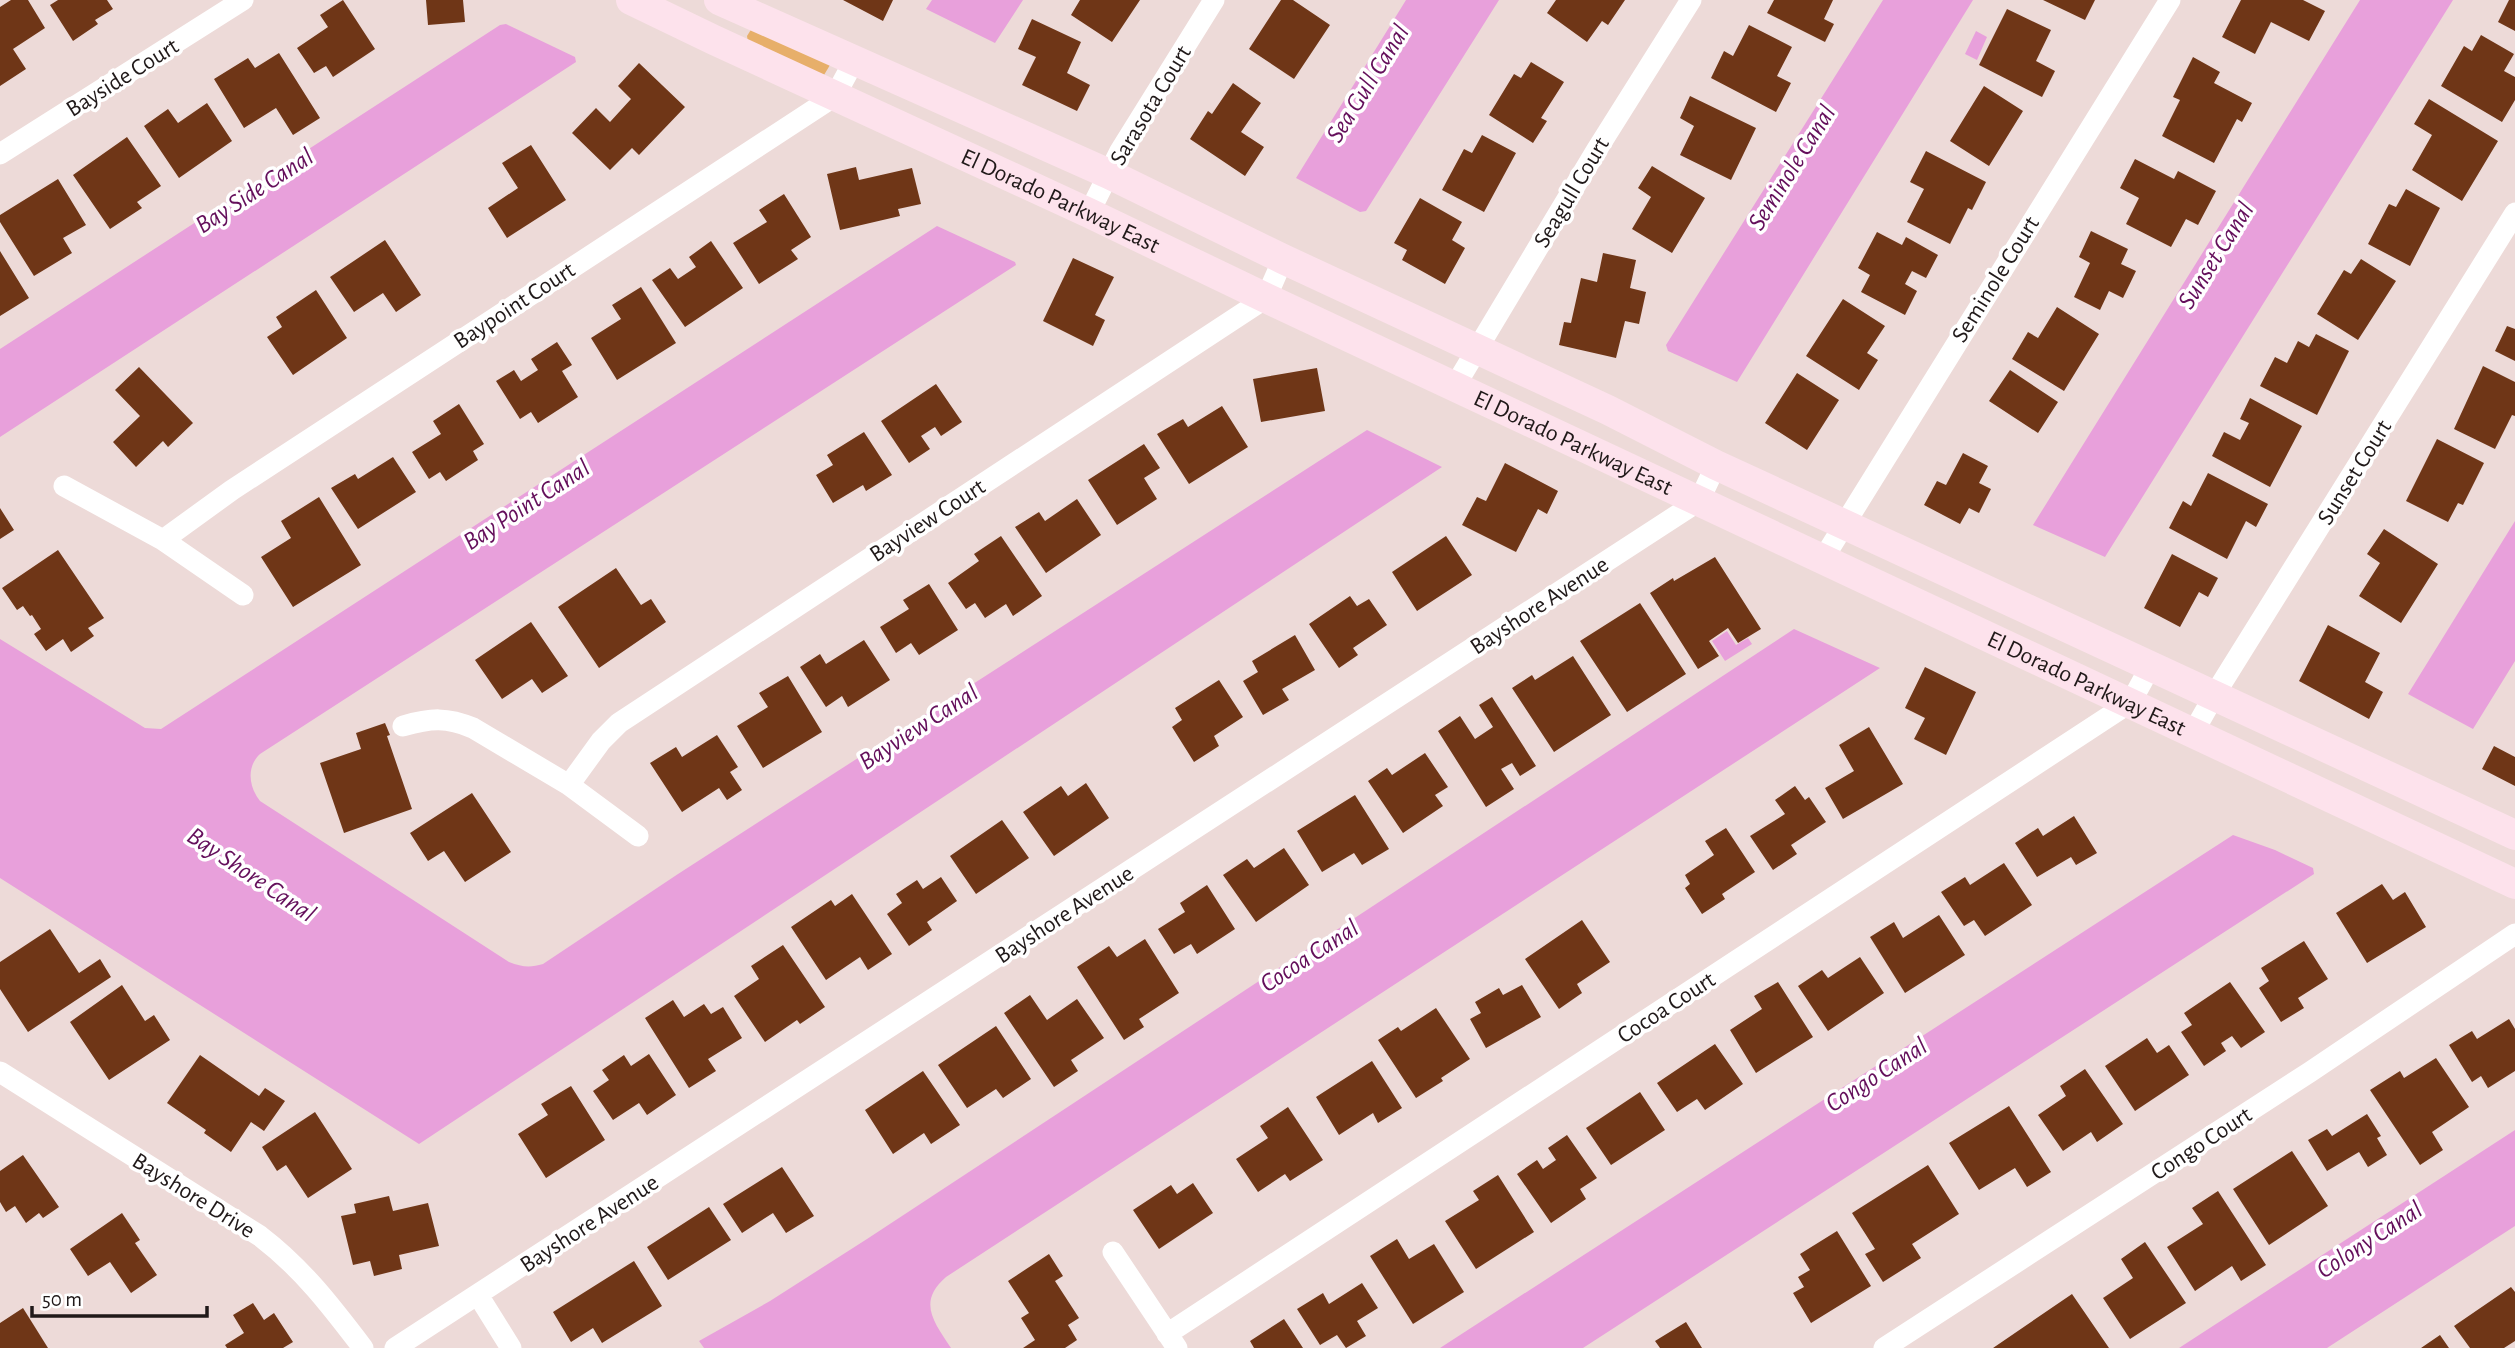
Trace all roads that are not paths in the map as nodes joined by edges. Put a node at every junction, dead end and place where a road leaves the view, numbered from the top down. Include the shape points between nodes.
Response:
1 (243, 0) edge
2 (631, 0) edge
3 (1214, 0) edge
4 (1691, 0) edge
5 (2170, 0) edge
6 (729, 2) edge
7 (714, 40) junction
8 (854, 61) junction
9 (835, 96) junction
10 (0, 154) edge
11 (1109, 174) junction
12 (1089, 213) junction
13 (2515, 213) edge
14 (1283, 259) junction
15 (1266, 298) junction
16 (1477, 349) junction
17 (1455, 386) junction
18 (1716, 465) junction
19 (64, 486) dead end
20 (1699, 501) junction
21 (1844, 522) junction
22 (163, 540) junction
23 (1823, 559) junction
24 (243, 595) dead end
25 (2150, 667) junction
26 (2215, 694) junction
27 (2131, 702) junction
28 (403, 726) dead end
29 (2194, 731) junction
30 (569, 785) junction
31 (2515, 835) edge
32 (638, 836) dead end
33 (2515, 884) edge
34 (2515, 934) edge
35 (0, 1072) edge
36 (1114, 1252) dead end
37 (478, 1295) junction
38 (1172, 1341) edge
39 (363, 1348) edge
40 (395, 1348) edge
41 (511, 1348) edge
42 (1884, 1348) edge

1 - 10 street, Bayside Court
2 - 7 street, El Dorado Parkway East
3 - 11 street, Sarasota Court
4 - 16 street, Seagull Court
5 - 21 street, Seminole Court
6 - 7 street
6 - 8 street, El Dorado Parkway East
7 - 9 street, El Dorado Parkway East
8 - 9 street, Baypoint Court
8 - 11 street, El Dorado Parkway East
9 - 12 street, El Dorado Parkway East
9 - 22 street, Baypoint Court via 243,482
11 - 12 street, Sarasota Court
11 - 14 street, El Dorado Parkway East
12 - 15 street, El Dorado Parkway East
13 - 26 street, Sunset Court
14 - 15 street
14 - 16 street, El Dorado Parkway East
15 - 17 street, El Dorado Parkway East
15 - 30 street, Bayview Court via 619,723
16 - 17 street, Seagull Court
16 - 18 street, El Dorado Parkway East
17 - 20 street, El Dorado Parkway East
18 - 20 street
18 - 21 street, El Dorado Parkway East
19 - 22 street
20 - 23 street, El Dorado Parkway East
20 - 37 street, Bayshore Avenue
21 - 23 street, Seminole Court
21 - 25 street, El Dorado Parkway East
22 - 24 street
23 - 27 street, El Dorado Parkway East
25 - 26 street, El Dorado Parkway East
25 - 27 street, Cocoa Court
26 - 29 street, Sunset Court
26 - 31 street, El Dorado Parkway East
27 - 29 street, El Dorado Parkway East
27 - 38 street, Cocoa Court
28 - 30 street via 426,719 461,723
29 - 33 street, El Dorado Parkway East
30 - 32 street
34 - 42 street, Congo Court via 2299,1080
35 - 39 street, Bayshore Drive via 280,1251 317,1287
36 - 38 street, Cocoa Court
37 - 40 street, Bayshore Avenue
37 - 41 street

